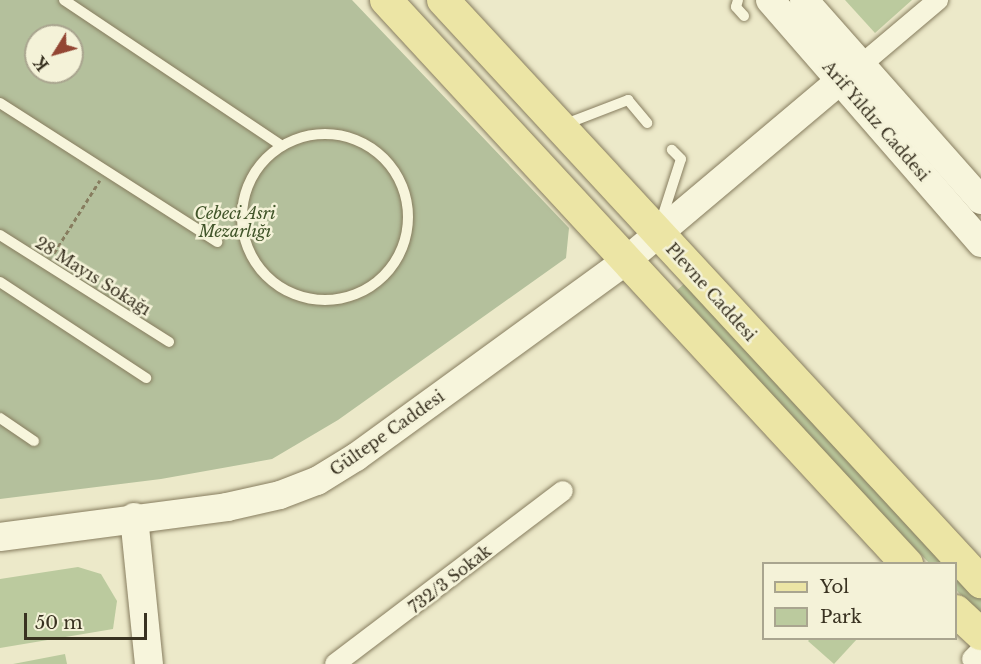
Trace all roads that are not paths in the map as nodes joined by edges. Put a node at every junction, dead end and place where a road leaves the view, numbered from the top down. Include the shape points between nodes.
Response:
1 (64, 0) edge
2 (386, 0) edge
3 (442, 0) edge
4 (738, 0) edge
5 (770, 0) edge
6 (804, 0) edge
7 (938, 0) edge
8 (744, 16) dead end
9 (851, 73) junction
10 (0, 103) edge
11 (647, 123) dead end
12 (559, 126) junction
13 (282, 146) junction
14 (672, 150) dead end
15 (981, 200) edge
16 (657, 233) junction
17 (0, 235) edge
18 (217, 242) dead end
19 (981, 243) edge
20 (627, 260) junction
21 (0, 282) edge
22 (169, 342) dead end
23 (146, 378) dead end
24 (0, 418) edge
25 (34, 441) dead end
26 (563, 491) dead end
27 (134, 518) junction
28 (0, 537) edge
29 (906, 562) edge
30 (981, 582) edge
31 (957, 613) edge
32 (978, 648) edge
33 (148, 664) edge
34 (335, 664) edge

1 - 13 lane
2 - 20 main road
3 - 12 main road, Plevne Caddesi
4 - 8 lane via 736,7
5 - 9 main road, Arif Yıldız Caddesi via 811,58
6 - 9 main road, Arif Yıldız Caddesi
7 - 9 street
9 - 15 main road, Arif Yıldız Caddesi
9 - 16 main road, Gültepe Caddesi
9 - 19 main road, Arif Yıldız Caddesi
10 - 18 lane
11 - 12 lane via 628,100
12 - 16 main road, Plevne Caddesi
13 - 13 lane via 324,133 351,137 374,150 393,169 405,193 408,219 403,245 390,270 368,289 332,299 313,299 286,291 264,273 248,249 242,221 245,193 256,169
14 - 16 lane via 681,159
16 - 20 main road, Gültepe Caddesi
16 - 30 main road, Plevne Caddesi
17 - 22 lane, 28 Mayıs Sokağı
20 - 27 main road, Gültepe Caddesi via 356,457 317,481 256,502
20 - 29 main road
21 - 23 lane
24 - 25 lane
26 - 34 street, 732/3 Sokak
27 - 28 main road, Gültepe Caddesi
27 - 33 main road
31 - 32 main road

